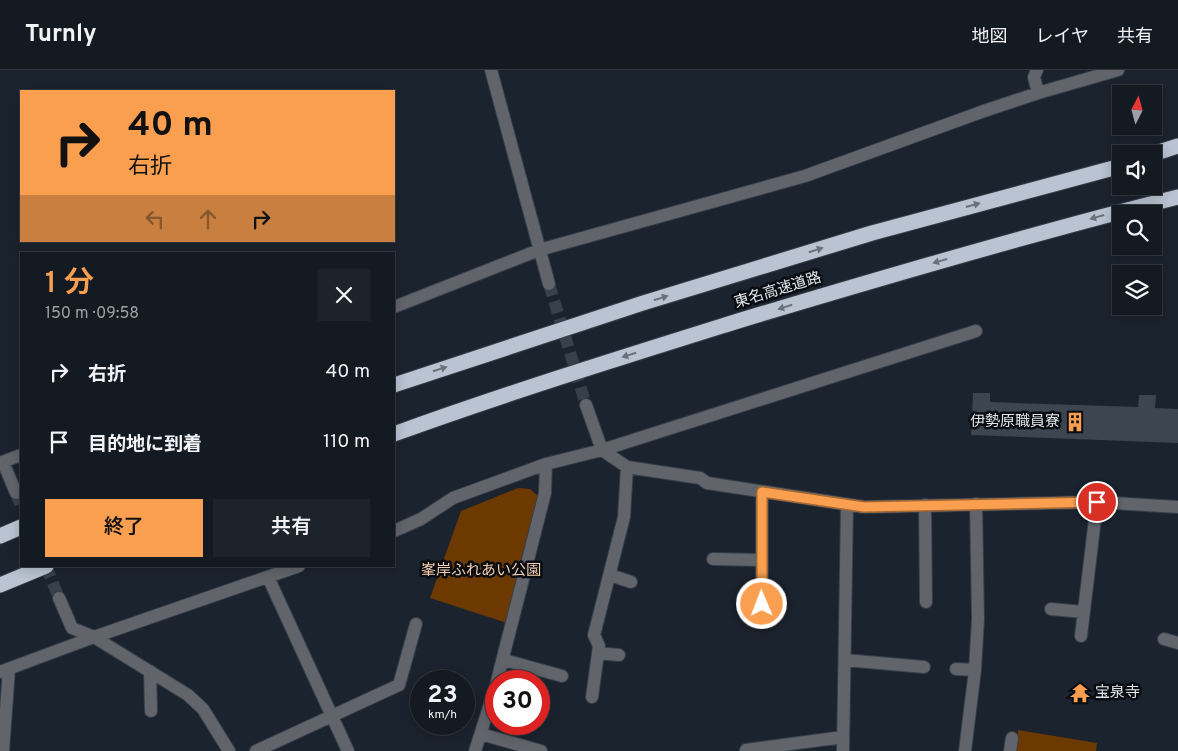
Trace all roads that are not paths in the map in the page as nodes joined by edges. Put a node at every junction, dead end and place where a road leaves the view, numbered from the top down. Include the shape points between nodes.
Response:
1 (491, 70) edge
2 (1037, 70) edge
3 (1118, 70) edge
4 (1038, 93) junction
5 (1178, 146) edge
6 (1162, 151) edge
7 (1178, 152) edge
8 (1162, 156) edge
9 (1112, 167) edge
10 (1178, 197) edge
11 (539, 250) junction
12 (549, 284) tunnel mouth
13 (395, 307) edge
14 (976, 331) dead end
15 (395, 385) edge
16 (586, 405) tunnel mouth
17 (395, 434) edge
18 (602, 450) junction
19 (20, 455) edge
20 (2, 462) edge
21 (546, 464) junction
22 (627, 467) junction
23 (16, 492) dead end
24 (762, 492) junction
25 (1097, 502) junction
26 (976, 504) junction
27 (847, 505) junction
28 (925, 505) junction
29 (1178, 507) edge
30 (20, 527) edge
31 (395, 531) edge
32 (0, 536) edge
33 (713, 559) dead end
34 (761, 560) junction
35 (44, 567) edge
36 (296, 567) edge
37 (610, 575) junction
38 (268, 577) junction
39 (631, 582) dead end
40 (0, 585) edge
41 (59, 598) tunnel mouth
42 (926, 602) dead end
43 (762, 604) dead end
44 (1051, 608) dead end
45 (1083, 612) junction
46 (416, 624) dead end
47 (94, 636) junction
48 (1081, 636) dead end
49 (1164, 639) dead end
50 (1178, 643) edge
51 (598, 653) junction
52 (619, 656) dead end
53 (504, 660) junction
54 (845, 660) junction
55 (924, 667) dead end
56 (956, 669) dead end
57 (4, 670) edge
58 (150, 670) junction
59 (501, 670) edge
60 (975, 670) junction
61 (562, 676) dead end
62 (592, 697) dead end
63 (151, 712) dead end
64 (331, 717) junction
65 (485, 721) edge
66 (481, 734) junction
67 (843, 737) junction
68 (761, 749) edge
69 (746, 750) edge
70 (3, 751) edge
71 (229, 751) edge
72 (256, 751) edge
73 (348, 751) edge
74 (475, 751) edge
75 (541, 751) edge
76 (843, 751) edge
77 (965, 751) edge

1 - 11 street
2 - 4 street via 1034,76
3 - 4 street
4 - 11 street via 805,176
5 - 6 highway
7 - 8 highway
15 -> 9 highway, 東名高速道路 via 872,233
10 -> 17 highway, 東名高速道路 via 873,280 653,348
11 - 12 street
11 - 13 street
14 - 18 street
16 - 18 street
18 - 21 street
18 - 22 street
19 - 20 street
20 - 23 street
21 - 31 street via 453,498 421,519
21 - 53 street via 545,493
22 - 24 street
22 - 37 street via 624,517
24 - 27 street
24 - 34 street
25 - 26 street
25 - 29 street
25 - 45 street
26 - 28 street
26 - 60 street via 978,619
27 - 28 street
27 - 54 street
28 - 42 street
30 - 32 highway
33 - 34 street
34 - 43 street
35 - 40 highway
36 - 38 street
37 - 39 street
37 - 51 street via 594,635
38 - 47 street
38 - 64 street via 276,608
41 - 47 street via 72,628
44 - 45 street
45 - 48 street
46 - 64 street via 399,686
47 - 57 street
47 - 58 street
49 - 50 street
51 - 52 street
51 - 62 street
53 - 59 street
53 - 61 street
54 - 55 street
54 - 67 street
56 - 60 street
57 - 70 street
58 - 63 street
58 - 71 street via 203,709
60 - 77 street
64 - 72 street
64 - 73 street
65 - 66 street
66 - 74 street
66 - 75 street
67 - 68 street
67 - 76 street
68 - 69 street

